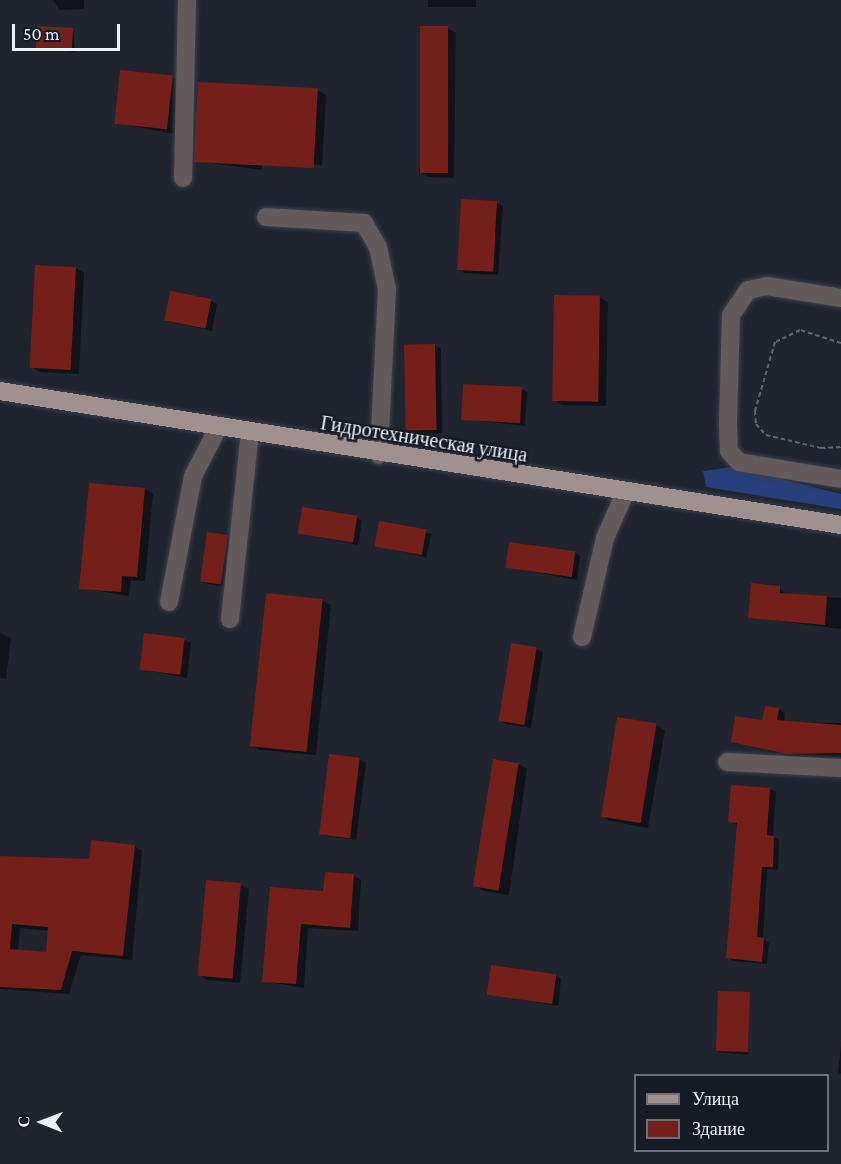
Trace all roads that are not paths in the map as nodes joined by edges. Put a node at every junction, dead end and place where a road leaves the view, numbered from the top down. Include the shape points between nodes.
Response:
1 (187, 0) edge
2 (183, 178) dead end
3 (266, 217) dead end
4 (841, 298) edge
5 (0, 391) edge
6 (218, 428) junction
7 (250, 433) junction
8 (379, 455) junction
9 (841, 479) edge
10 (626, 493) junction
11 (841, 525) edge
12 (169, 602) dead end
13 (230, 619) dead end
14 (582, 637) dead end
15 (727, 762) dead end
16 (841, 768) edge

1 - 2 street
3 - 8 street via 364,223 378,247 387,289
4 - 9 street via 767,286 748,290 731,315 728,424 729,451 739,462
5 - 6 main road, Гидротехническая улица
6 - 7 main road, Гидротехническая улица
6 - 12 street via 193,476
7 - 8 main road, Гидротехническая улица
7 - 13 street
8 - 10 main road, Гидротехническая улица
10 - 11 main road, Гидротехническая улица
10 - 14 street via 605,538
15 - 16 street

